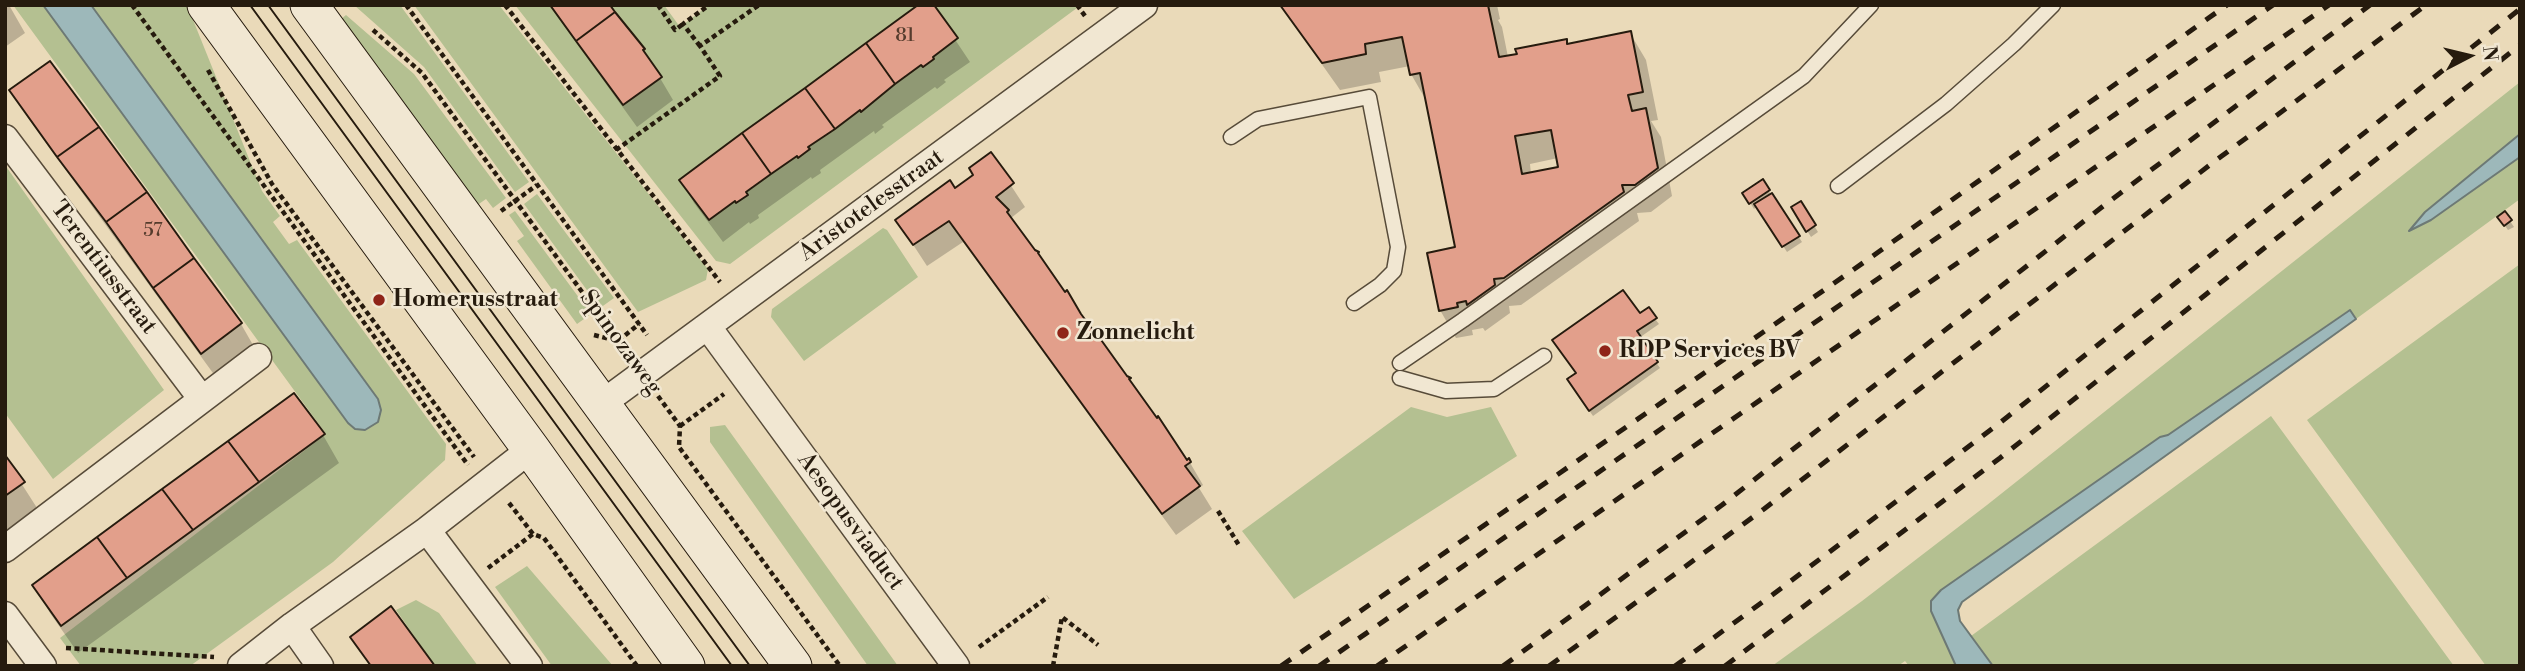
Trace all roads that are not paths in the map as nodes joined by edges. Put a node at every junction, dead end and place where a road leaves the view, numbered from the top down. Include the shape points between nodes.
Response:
1 (206, 5) edge
2 (309, 5) edge
3 (1144, 5) edge
4 (1871, 5) edge
5 (2053, 5) edge
6 (1231, 136) dead end
7 (5, 138) edge
8 (1838, 186) dead end
9 (1353, 303) dead end
10 (708, 327) junction
11 (1545, 356) dead end
12 (258, 357) dead end
13 (1400, 363) dead end
14 (1400, 378) dead end
15 (201, 398) junction
16 (600, 405) junction
17 (531, 449) junction
18 (427, 530) junction
19 (5, 548) edge
20 (5, 615) edge
21 (292, 626) junction
22 (35, 655) edge
23 (245, 662) edge
24 (320, 666) edge
25 (529, 666) edge
26 (686, 666) edge
27 (793, 666) edge
28 (956, 666) edge

1 - 17 main road
2 - 16 main road
3 - 10 street, Aristotelesstraat
4 - 13 lane via 1804,76
5 - 8 lane via 1946,104
6 - 9 lane via 1258,119 1368,97 1398,247 1394,271
7 - 15 street, Terentiusstraat
10 - 16 street, Aristotelesstraat
10 - 28 street, Aesopusviaduct
11 - 14 lane via 1494,389 1446,391
12 - 15 street
15 - 19 street
16 - 27 main road
17 - 18 street
17 - 26 main road
18 - 21 street
18 - 25 street
20 - 22 street
21 - 23 street
21 - 24 street

